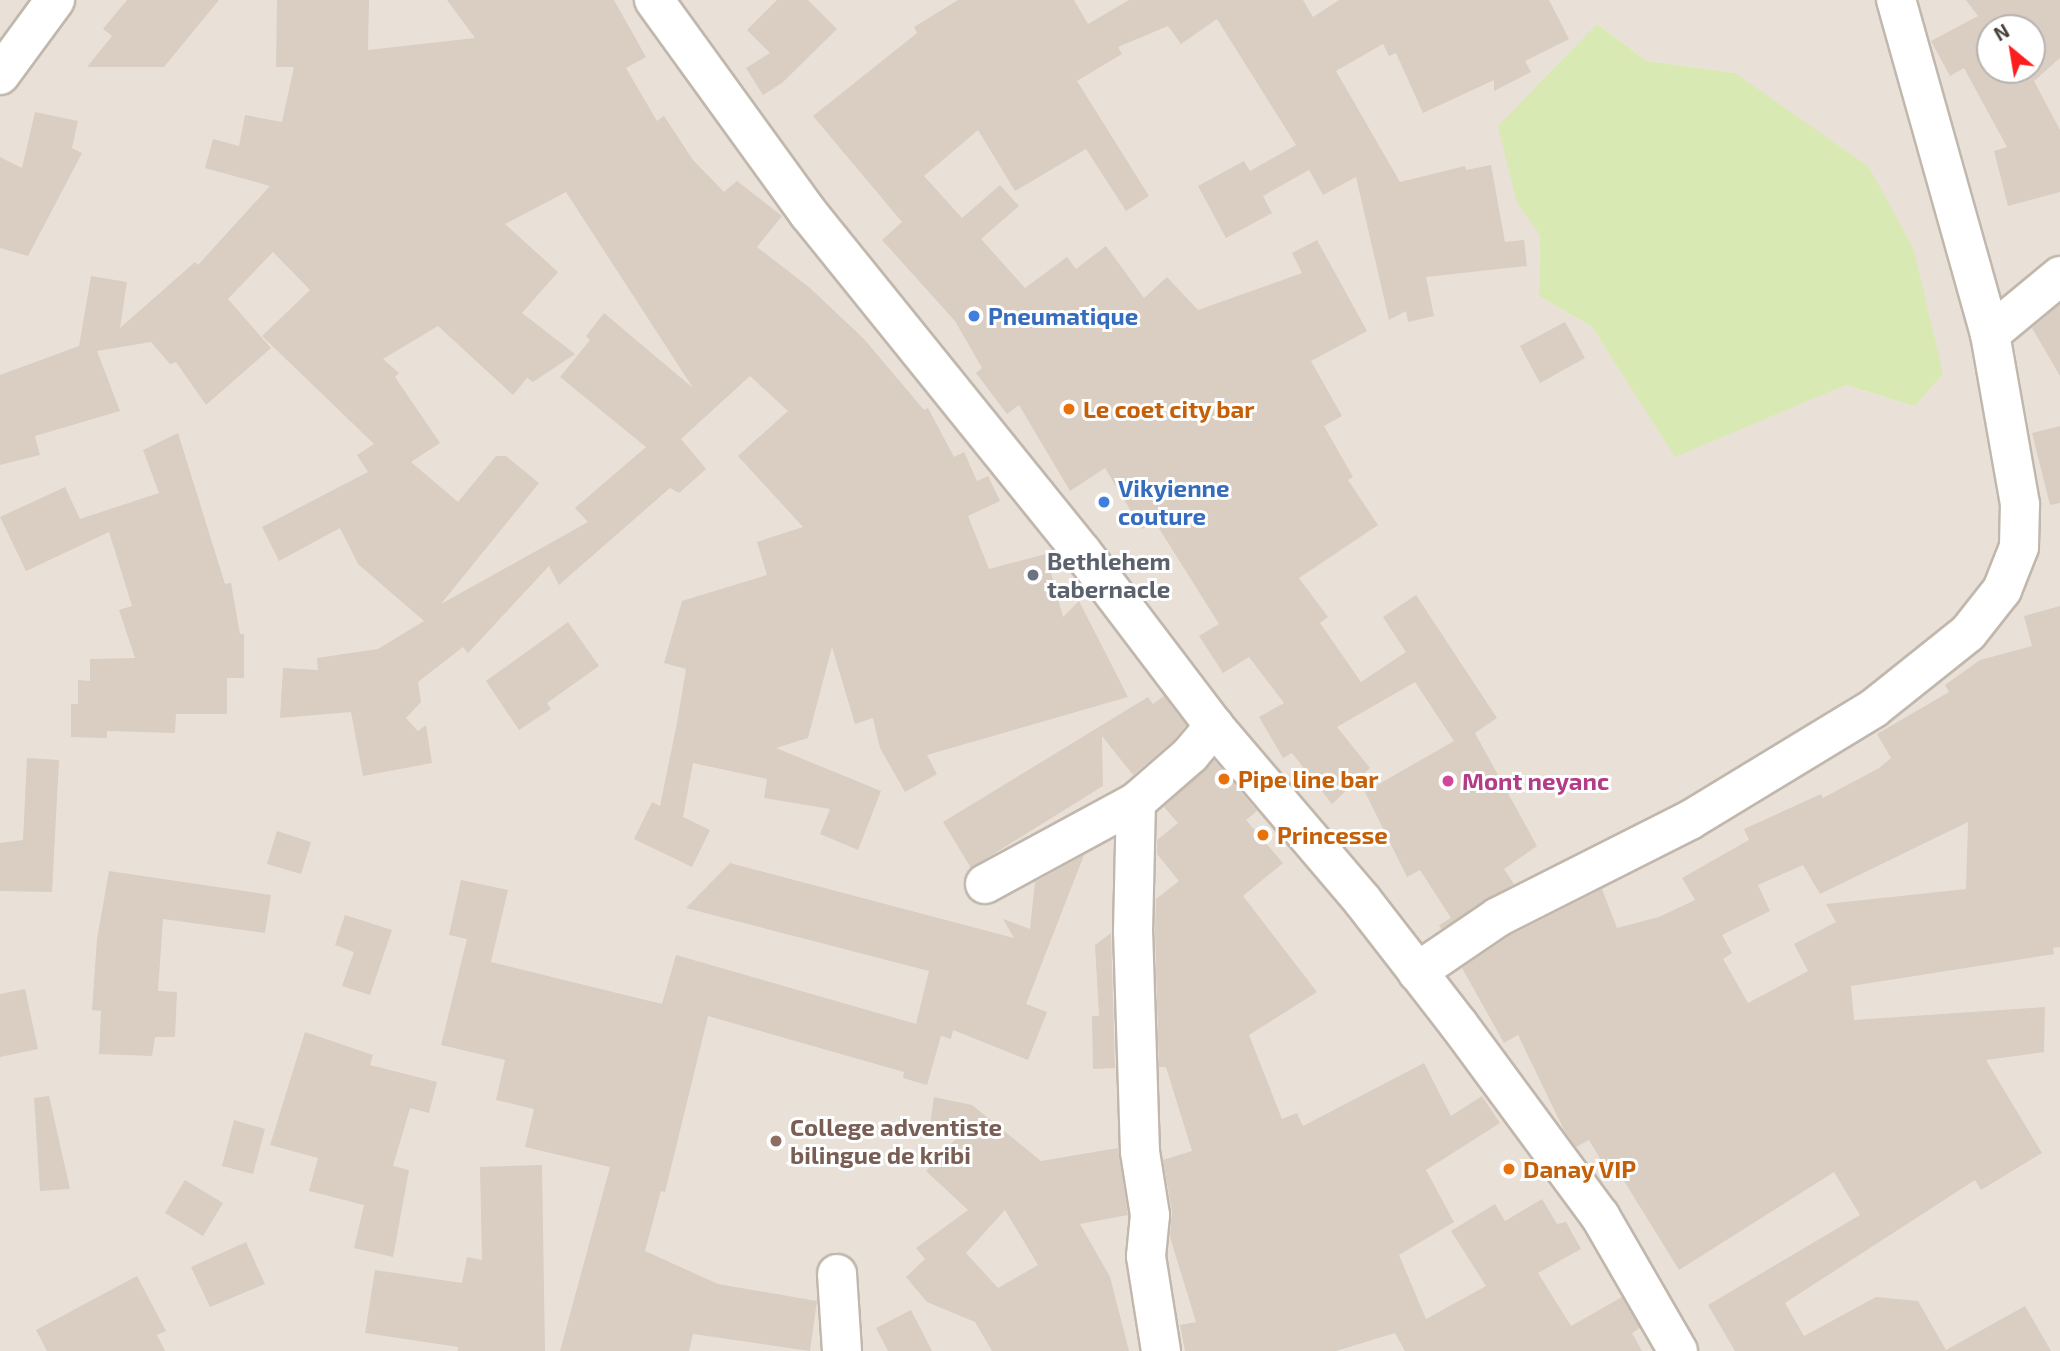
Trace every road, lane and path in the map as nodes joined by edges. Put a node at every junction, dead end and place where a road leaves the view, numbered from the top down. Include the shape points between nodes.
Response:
1 (55, 0) edge
2 (654, 0) edge
3 (1896, 0) edge
4 (0, 75) edge
5 (2060, 276) edge
6 (1990, 334) junction
7 (1214, 726) junction
8 (1136, 802) junction
9 (985, 884) dead end
10 (1417, 972) junction
11 (837, 1274) dead end
12 (842, 1351) edge
13 (1161, 1351) edge
14 (1678, 1351) edge

1 - 4 street
2 - 7 street via 809,214 1082,552
3 - 6 street
5 - 6 street
6 - 10 street via 2020,504 2019,547 2002,590 1968,633 1874,708 1690,820 1498,917
7 - 8 street via 1190,755
7 - 10 street
8 - 9 street
8 - 13 street via 1133,932 1140,1152 1150,1215 1146,1256
10 - 14 street via 1600,1216
11 - 12 street

